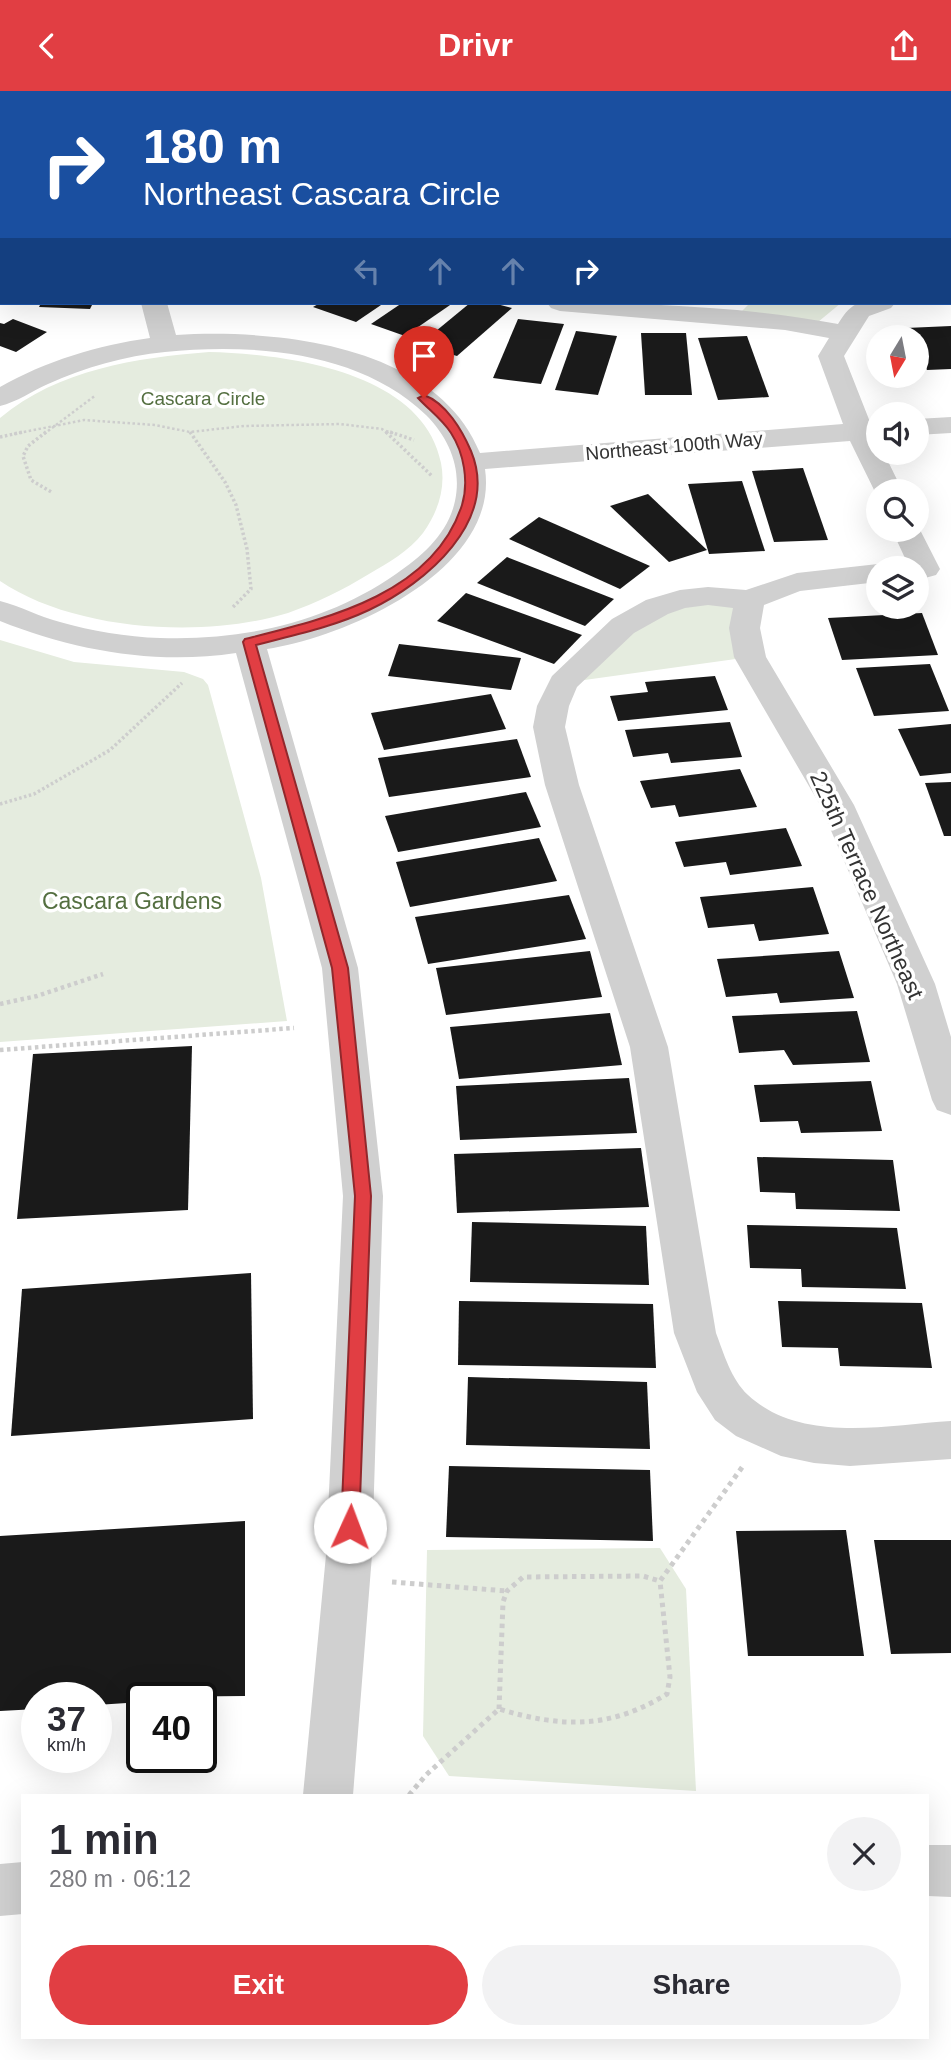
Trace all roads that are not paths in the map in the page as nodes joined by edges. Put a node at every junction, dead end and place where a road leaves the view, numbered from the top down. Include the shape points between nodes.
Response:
1 (155, 305) edge
2 (584, 305) edge
3 (876, 305) edge
4 (844, 333) junction
5 (165, 344) junction
6 (0, 398) edge
7 (866, 425) edge
8 (951, 425) edge
9 (929, 426) edge
10 (866, 431) edge
11 (469, 462) junction
12 (915, 542) edge
13 (931, 568) edge
14 (866, 574) edge
15 (751, 600) junction
16 (0, 610) edge
17 (239, 626) junction
18 (951, 1100) edge
19 (951, 1440) edge
20 (328, 1794) edge
21 (929, 1871) edge
22 (951, 1871) edge
23 (21, 1888) edge
24 (0, 1890) edge

1 - 5 street
2 - 4 street via 785,322
3 - 4 street via 859,311
4 - 7 street via 831,356
5 - 6 street via 59,369
5 - 11 street via 246,342 292,347 375,370 438,409 458,434
8 - 9 street
10 - 11 street, Northeast 100th Way
11 - 17 street via 471,493 461,524 440,555 407,583 365,608 314,627
12 - 13 street
14 - 15 street via 774,587
15 - 18 street, 225th Terrace Northeast via 744,616 750,657 837,805 916,984
15 - 19 street via 708,596 657,607 624,626 563,683 549,727 562,785 649,1047 695,1333 712,1379 731,1407 752,1423 814,1444 850,1447
16 - 17 street via 79,638 135,646 196,647
17 - 20 street via 340,968 363,1196 346,1580
21 - 22 street
23 - 24 street

